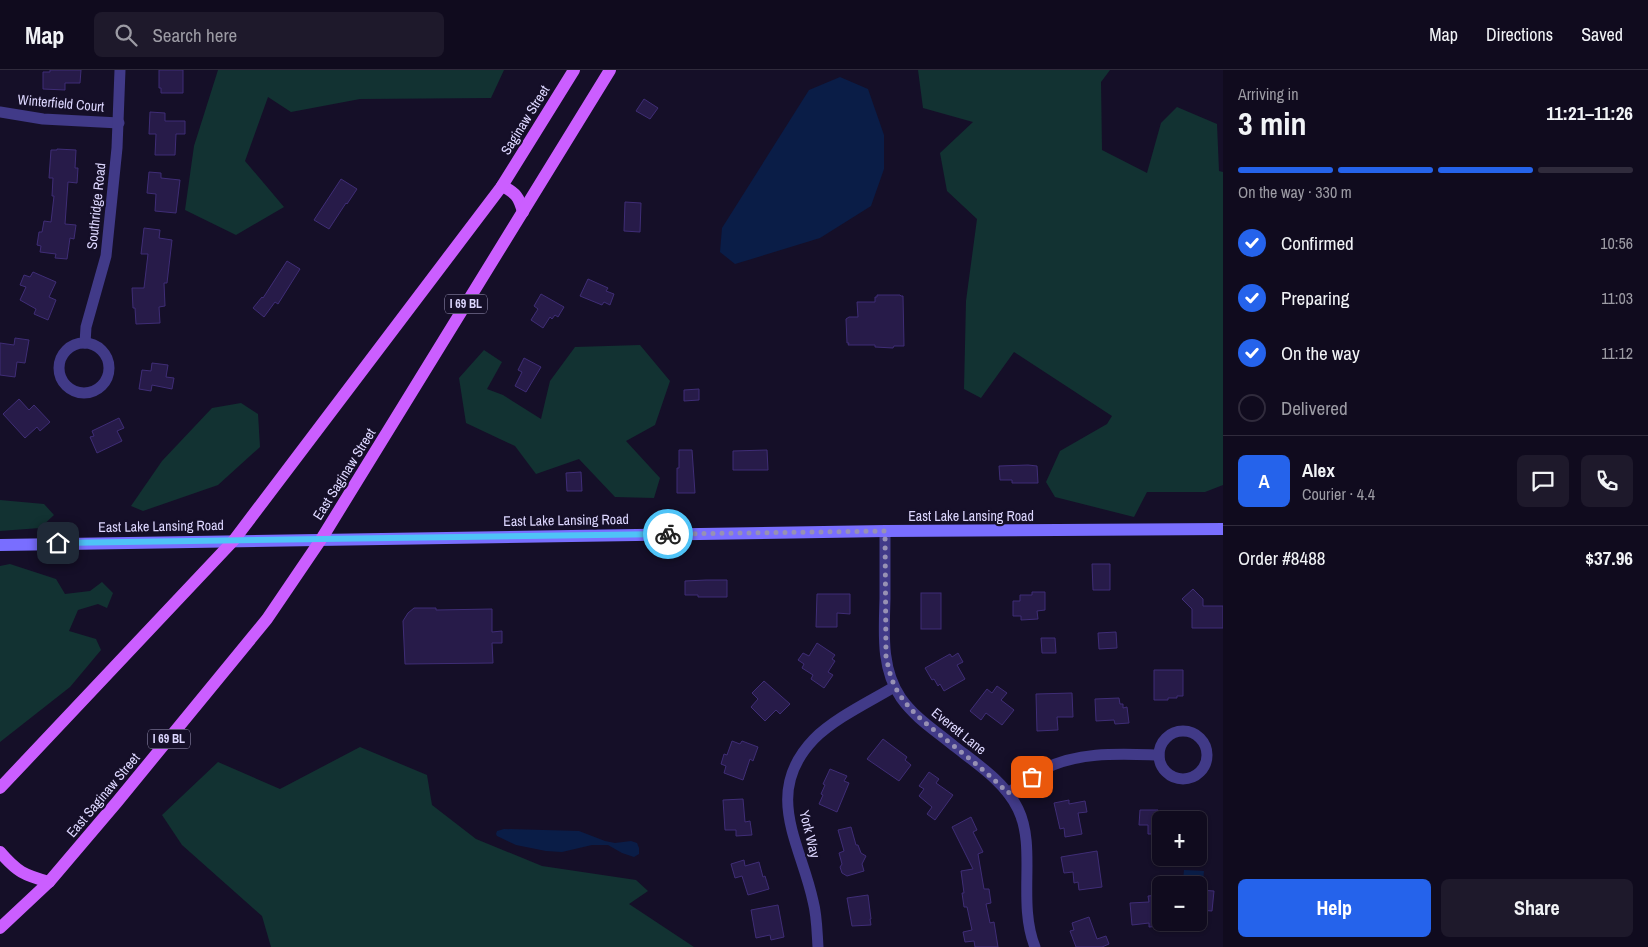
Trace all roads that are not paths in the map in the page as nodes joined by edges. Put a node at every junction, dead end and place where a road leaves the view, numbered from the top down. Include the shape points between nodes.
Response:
1 (120, 70) edge
2 (574, 70) edge
3 (610, 70) edge
4 (0, 112) edge
5 (119, 123) junction
6 (502, 186) junction
7 (522, 212) junction
8 (84, 343) junction
9 (1223, 529) edge
10 (885, 531) junction
11 (322, 538) junction
12 (234, 540) junction
13 (0, 544) edge
14 (894, 687) junction
15 (1159, 755) junction
16 (0, 788) edge
17 (1008, 793) junction
18 (0, 852) edge
19 (49, 882) junction
20 (0, 928) edge
21 (818, 947) edge
22 (1035, 947) edge

1 - 5 street, Southridge Road
2 - 6 main road, Saginaw Street / I 69 BL
3 - 7 main road, East Saginaw Street / I 69 BL
4 - 5 street, Winterfield Court via 43,119
5 - 8 street, Southridge Road via 106,256
6 - 7 main road via 518,198
6 - 12 main road, I 69 BL
7 - 11 main road, East Saginaw Street / I 69 BL
8 - 8 street via 100,348 106,354 110,370 104,385 89,394 81,394 66,386 59,371 59,362 68,348
9 - 10 street, East Lake Lansing Road
10 - 11 street, East Lake Lansing Road
10 - 14 street, Everett Lane via 886,656
11 - 12 street, East Lake Lansing Road
11 - 19 main road, East Saginaw Street / I 69 BL via 267,619
12 - 13 street, East Lake Lansing Road
12 - 16 main road, I 69 BL
14 - 17 street, Everett Lane via 916,715
14 - 21 street, York Way via 830,726 814,740 794,770 789,786 791,830 813,901
15 - 15 street via 1164,769 1177,778 1193,777 1207,760 1205,744 1200,738 1194,733 1178,731 1164,740
15 - 17 street via 1104,754 1075,758 1045,769
17 - 22 street, Everett Lane via 1019,810 1025,830 1028,920
18 - 19 main road via 23,874
19 - 20 main road, East Saginaw Street / I 69 BL

